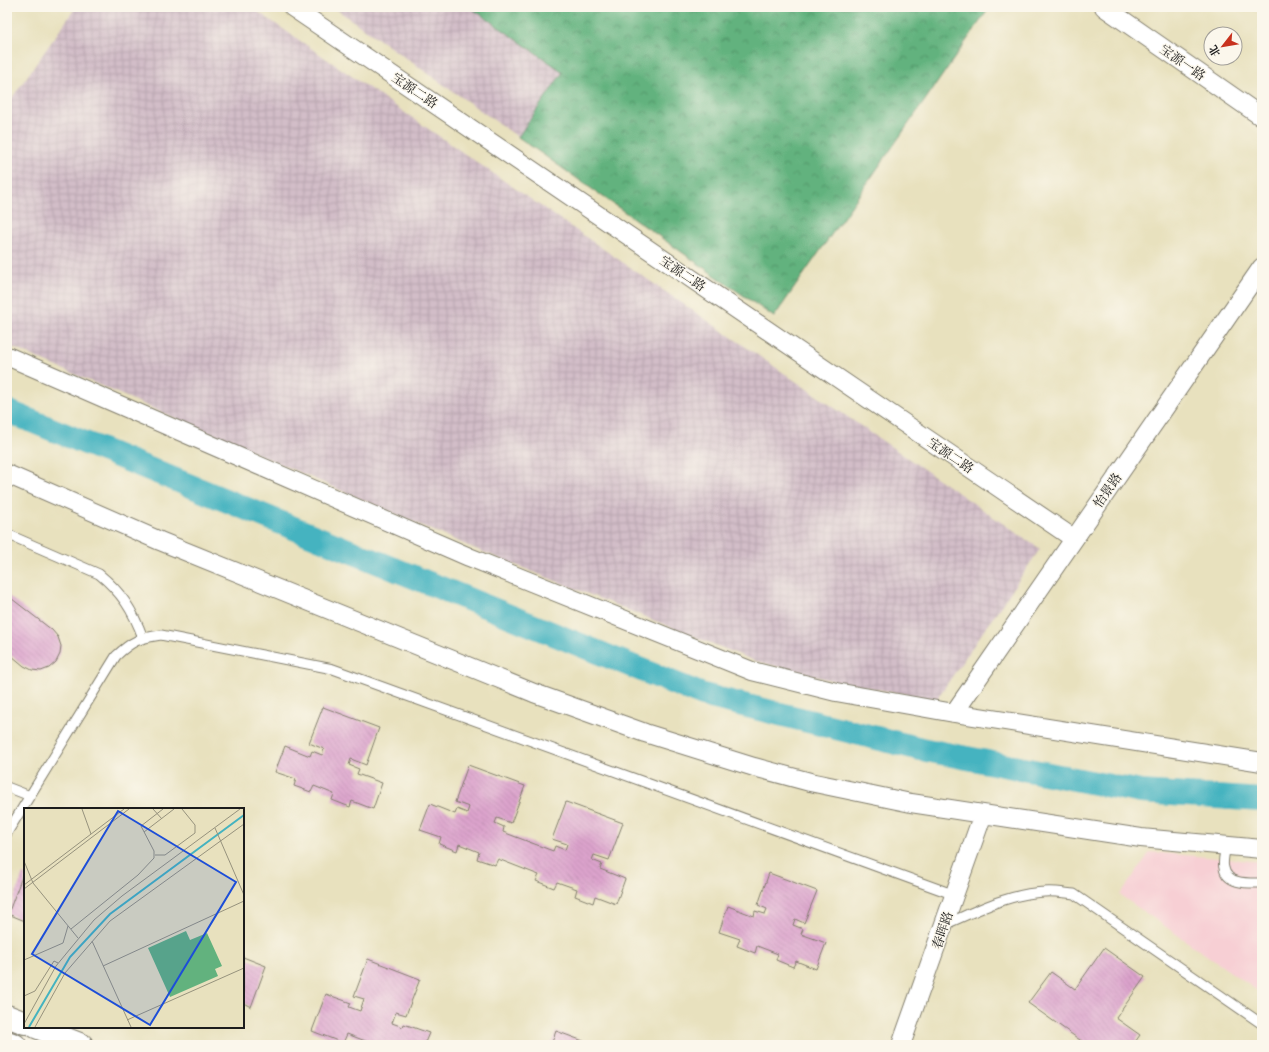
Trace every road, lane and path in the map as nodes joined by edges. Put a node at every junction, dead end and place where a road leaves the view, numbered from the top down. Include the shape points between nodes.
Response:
1 (292, 7) edge
2 (1104, 7) edge
3 (1262, 117) edge
4 (1262, 267) edge
5 (7, 356) edge
6 (7, 474) edge
7 (7, 534) edge
8 (1074, 538) junction
9 (143, 638) junction
10 (954, 713) junction
11 (1262, 762) edge
12 (7, 787) edge
13 (30, 796) junction
14 (983, 814) junction
15 (7, 834) edge
16 (1226, 846) junction
17 (1262, 849) edge
18 (1262, 883) edge
19 (955, 895) junction
20 (944, 925) junction
21 (7, 1016) edge
22 (24, 1023) edge
23 (1262, 1024) edge
24 (39, 1028) edge
25 (7, 1042) edge
26 (15, 1045) edge
27 (82, 1045) edge
28 (902, 1045) edge

1 - 8 street, 宝源二路
2 - 3 street, 宝源一路
4 - 8 street, 怡景路
5 - 10 street via 469,558 752,671 836,692
6 - 14 street via 160,540 527,690 645,732 810,782 912,803
7 - 9 lane via 99,574 111,584 130,608
8 - 10 street, 怡景路
9 - 13 lane via 128,645 116,656
9 - 19 lane via 161,635 333,670
10 - 11 street
12 - 13 lane
13 - 15 lane
14 - 16 street via 1141,838
14 - 19 street, 春晖路
16 - 17 street
16 - 18 lane via 1224,868 1229,877 1236,882
19 - 20 street, 春晖路
20 - 23 lane via 1027,893 1045,891 1074,894
20 - 28 street, 春晖路
21 - 22 street
24 - 27 street
25 - 26 street

